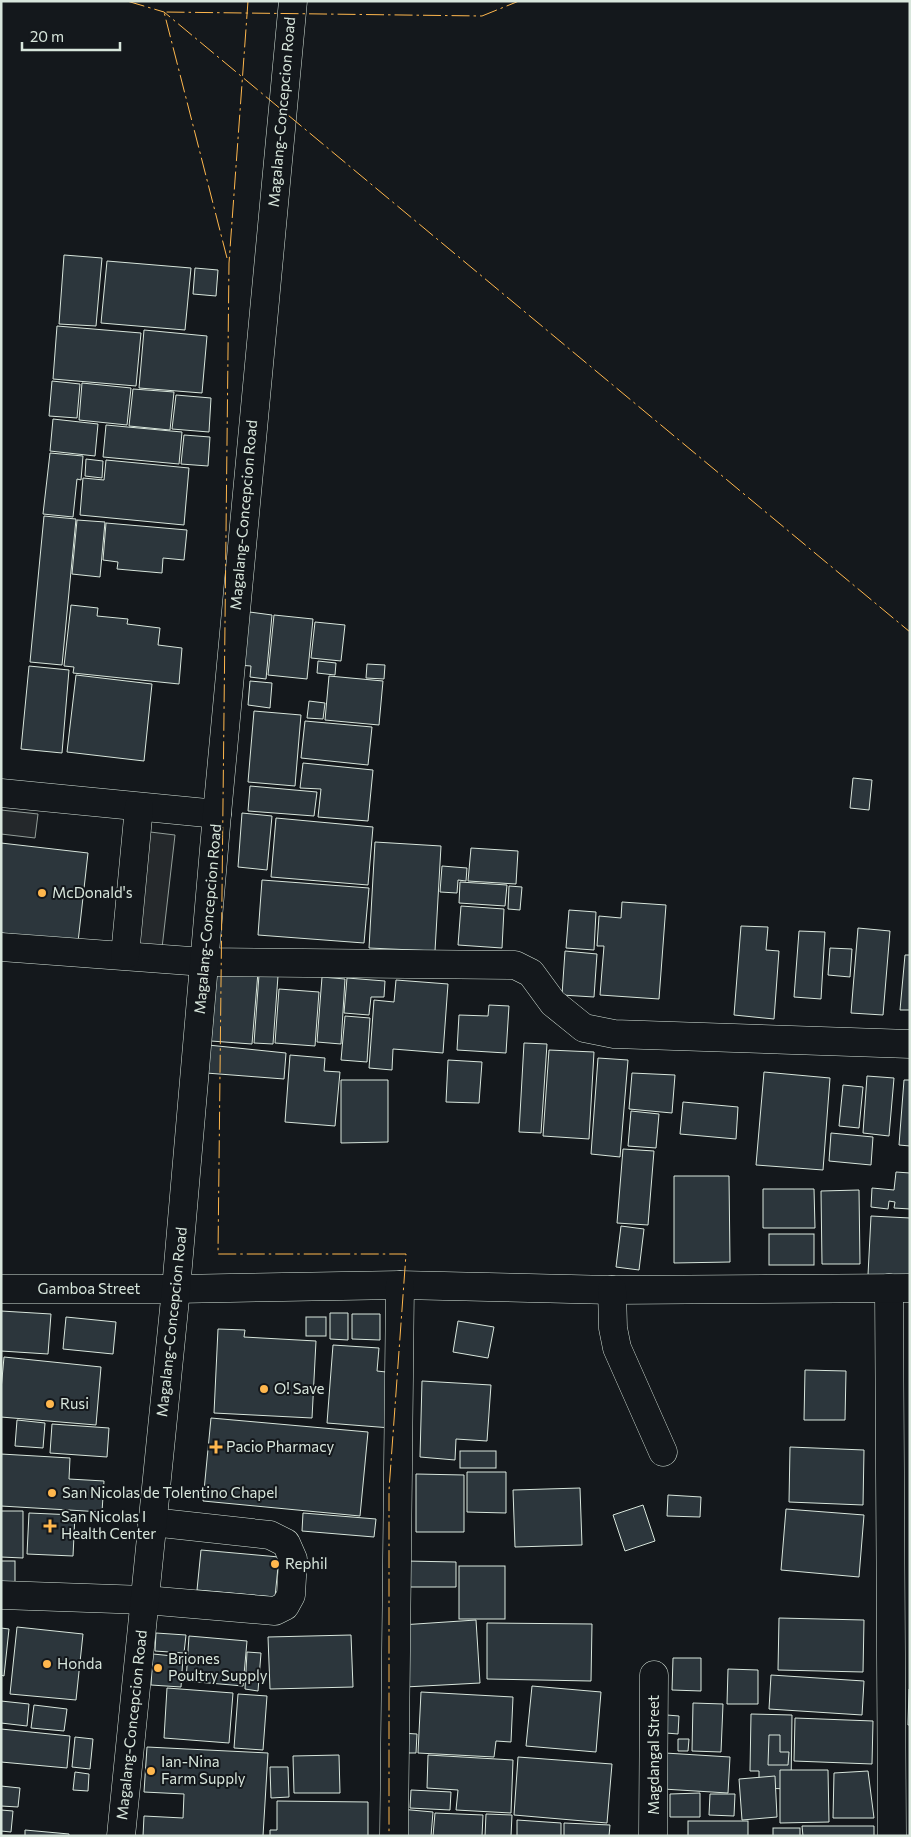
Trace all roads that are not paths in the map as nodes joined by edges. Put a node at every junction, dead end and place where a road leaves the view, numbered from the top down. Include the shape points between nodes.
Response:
1 (292, 1) edge
2 (1, 793) edge
3 (139, 807) junction
4 (217, 814) junction
5 (1, 947) edge
6 (125, 955) junction
7 (204, 962) junction
8 (910, 1044) edge
9 (400, 1285) junction
10 (1, 1288) edge
11 (899, 1288) edge
12 (176, 1289) junction
13 (612, 1290) junction
14 (663, 1452) dead end
15 (152, 1522) junction
16 (1, 1595) edge
17 (145, 1600) junction
18 (654, 1675) dead end
19 (121, 1836) edge
20 (394, 1836) edge
21 (653, 1836) edge
22 (892, 1836) edge

1 - 4 street, Magalang-Concepcion Road
2 - 3 street
3 - 4 street
3 - 6 street
4 - 7 street, Magalang-Concepcion Road
5 - 6 street
6 - 7 street
7 - 8 street via 515,965 531,973 553,1003 584,1028 614,1034
7 - 12 street, Magalang-Concepcion Road
9 - 12 street, Gamboa Street
9 - 13 street, Gamboa Street
9 - 20 street
10 - 12 street, Gamboa Street
11 - 13 street, Gamboa Street
11 - 22 street
12 - 15 street, Magalang-Concepcion Road
13 - 14 street via 617,1348
15 - 17 street, Magalang-Concepcion Road
15 - 17 street via 270,1536 286,1543 293,1559 290,1595 284,1606 274,1611
16 - 17 street
17 - 19 street, Magalang-Concepcion Road
18 - 21 street, Magdangal Street

